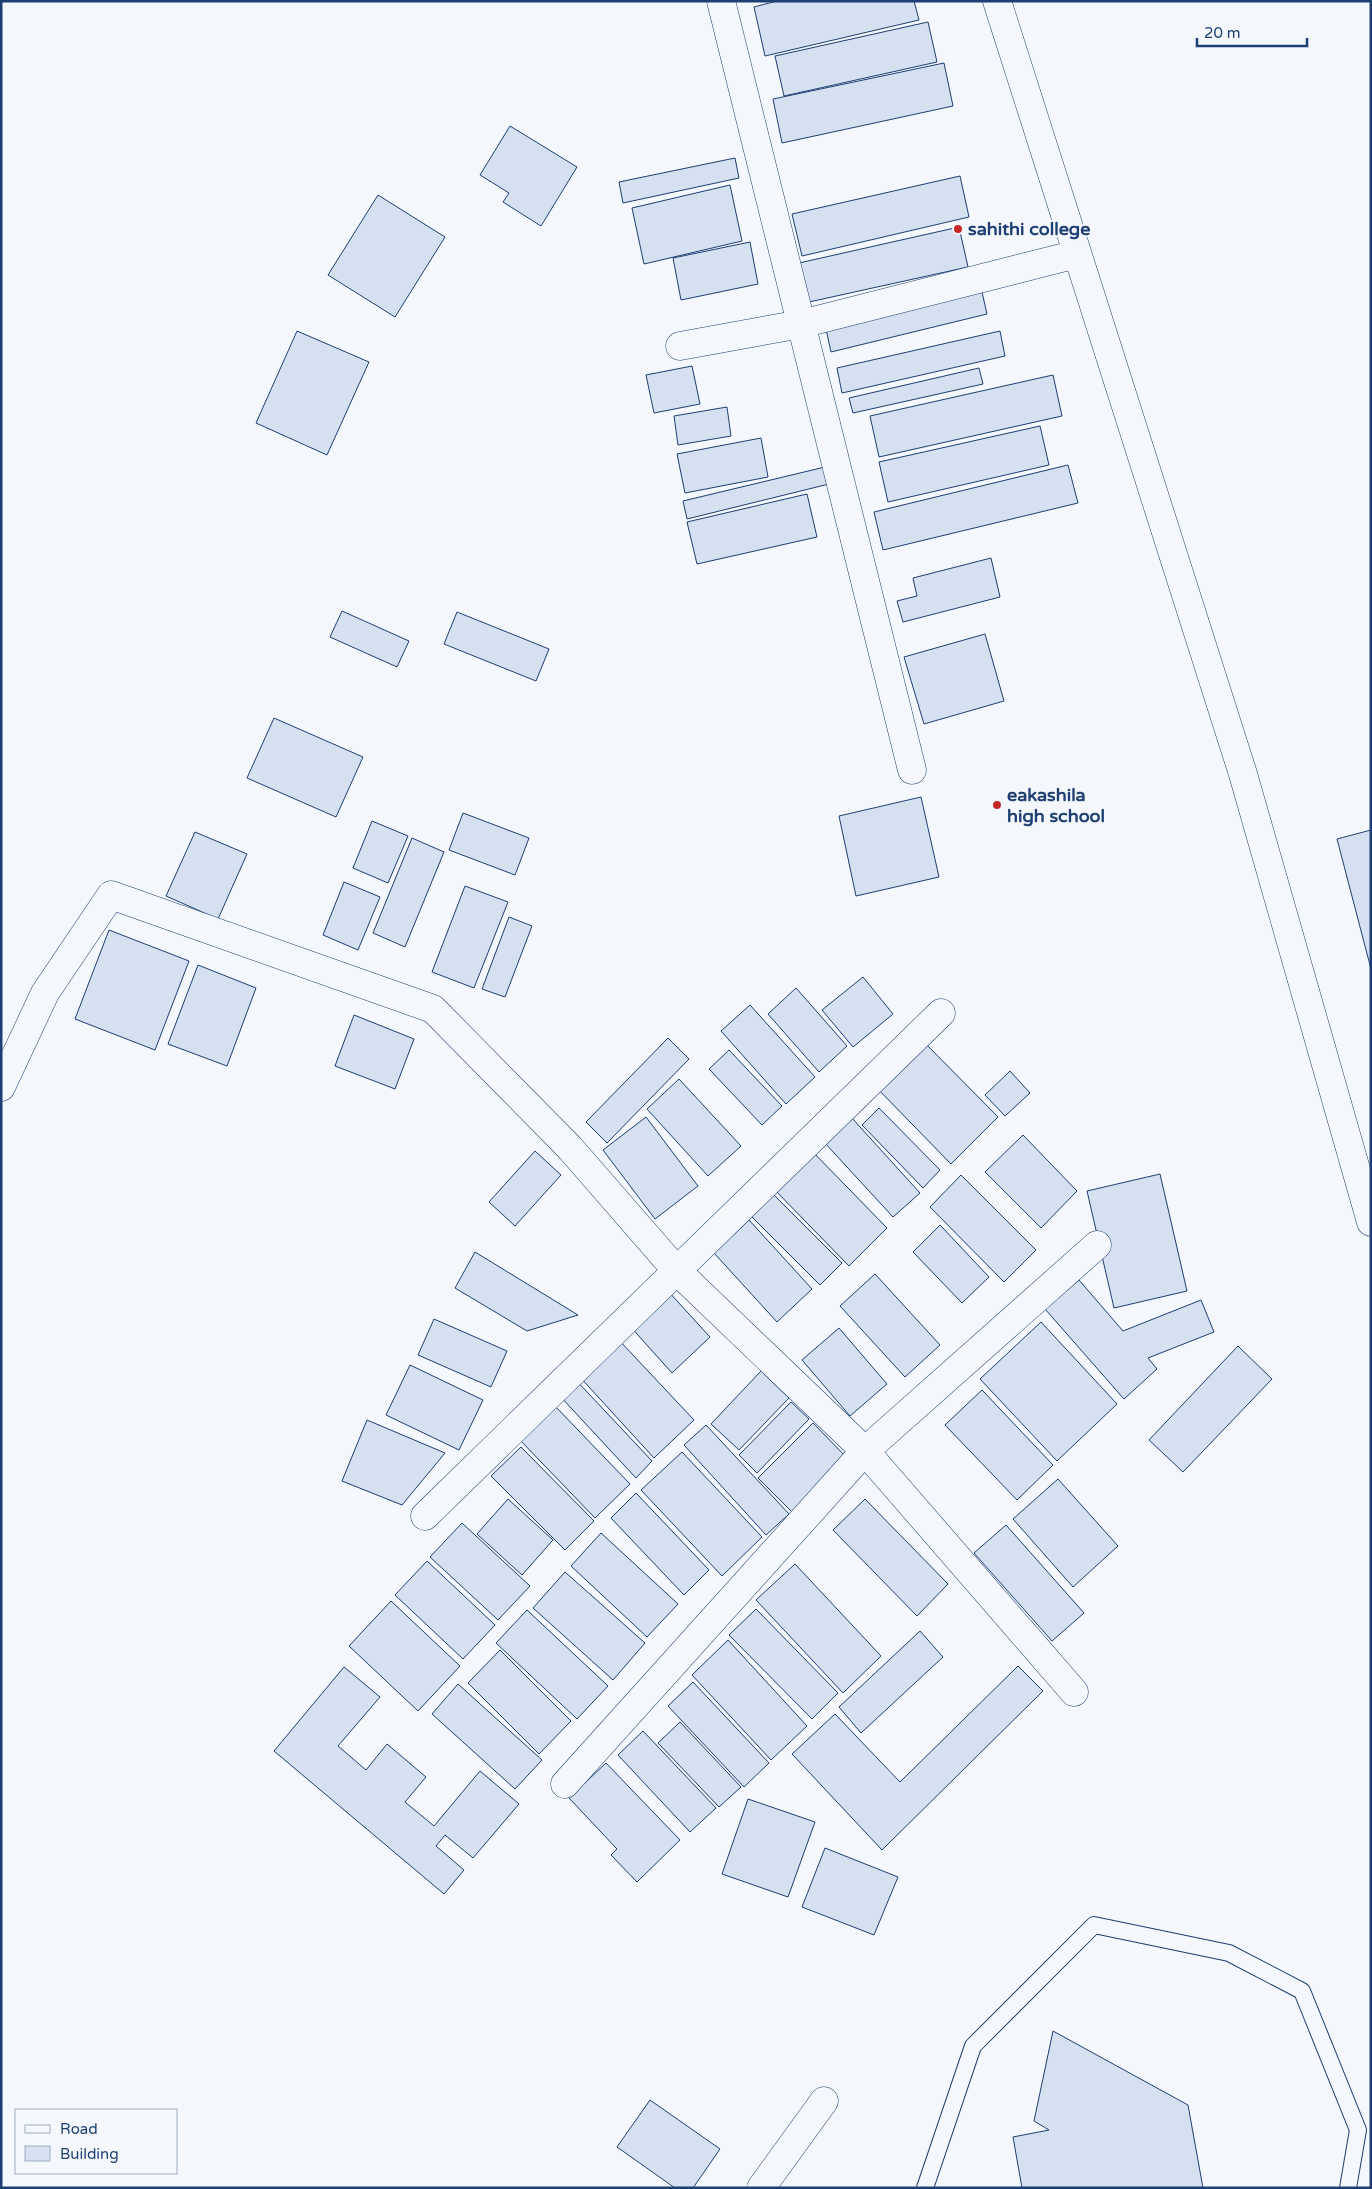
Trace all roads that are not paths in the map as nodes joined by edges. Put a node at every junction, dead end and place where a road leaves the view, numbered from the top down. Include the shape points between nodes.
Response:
1 (721, 1) edge
2 (997, 1) edge
3 (1077, 254) junction
4 (801, 324) junction
5 (680, 346) dead end
6 (912, 770) dead end
7 (941, 1013) dead end
8 (1, 1087) edge
9 (1371, 1222) edge
10 (1097, 1245) dead end
11 (677, 1271) junction
12 (865, 1452) junction
13 (425, 1516) dead end
14 (1074, 1692) dead end
15 (564, 1784) dead end
16 (824, 2101) dead end
17 (761, 2188) edge
18 (925, 2188) edge
19 (1348, 2188) edge

1 - 4 street
2 - 3 street
3 - 4 street
3 - 9 street via 1243,774
4 - 5 street
4 - 6 street
7 - 11 street
8 - 11 street via 45,993 111,895 433,1008 570,1148
10 - 12 street
11 - 12 street
11 - 13 street
12 - 14 street
12 - 15 street
16 - 17 street
18 - 19 lane via 973,2046 1094,1925 1229,1953 1302,1991 1358,2130

